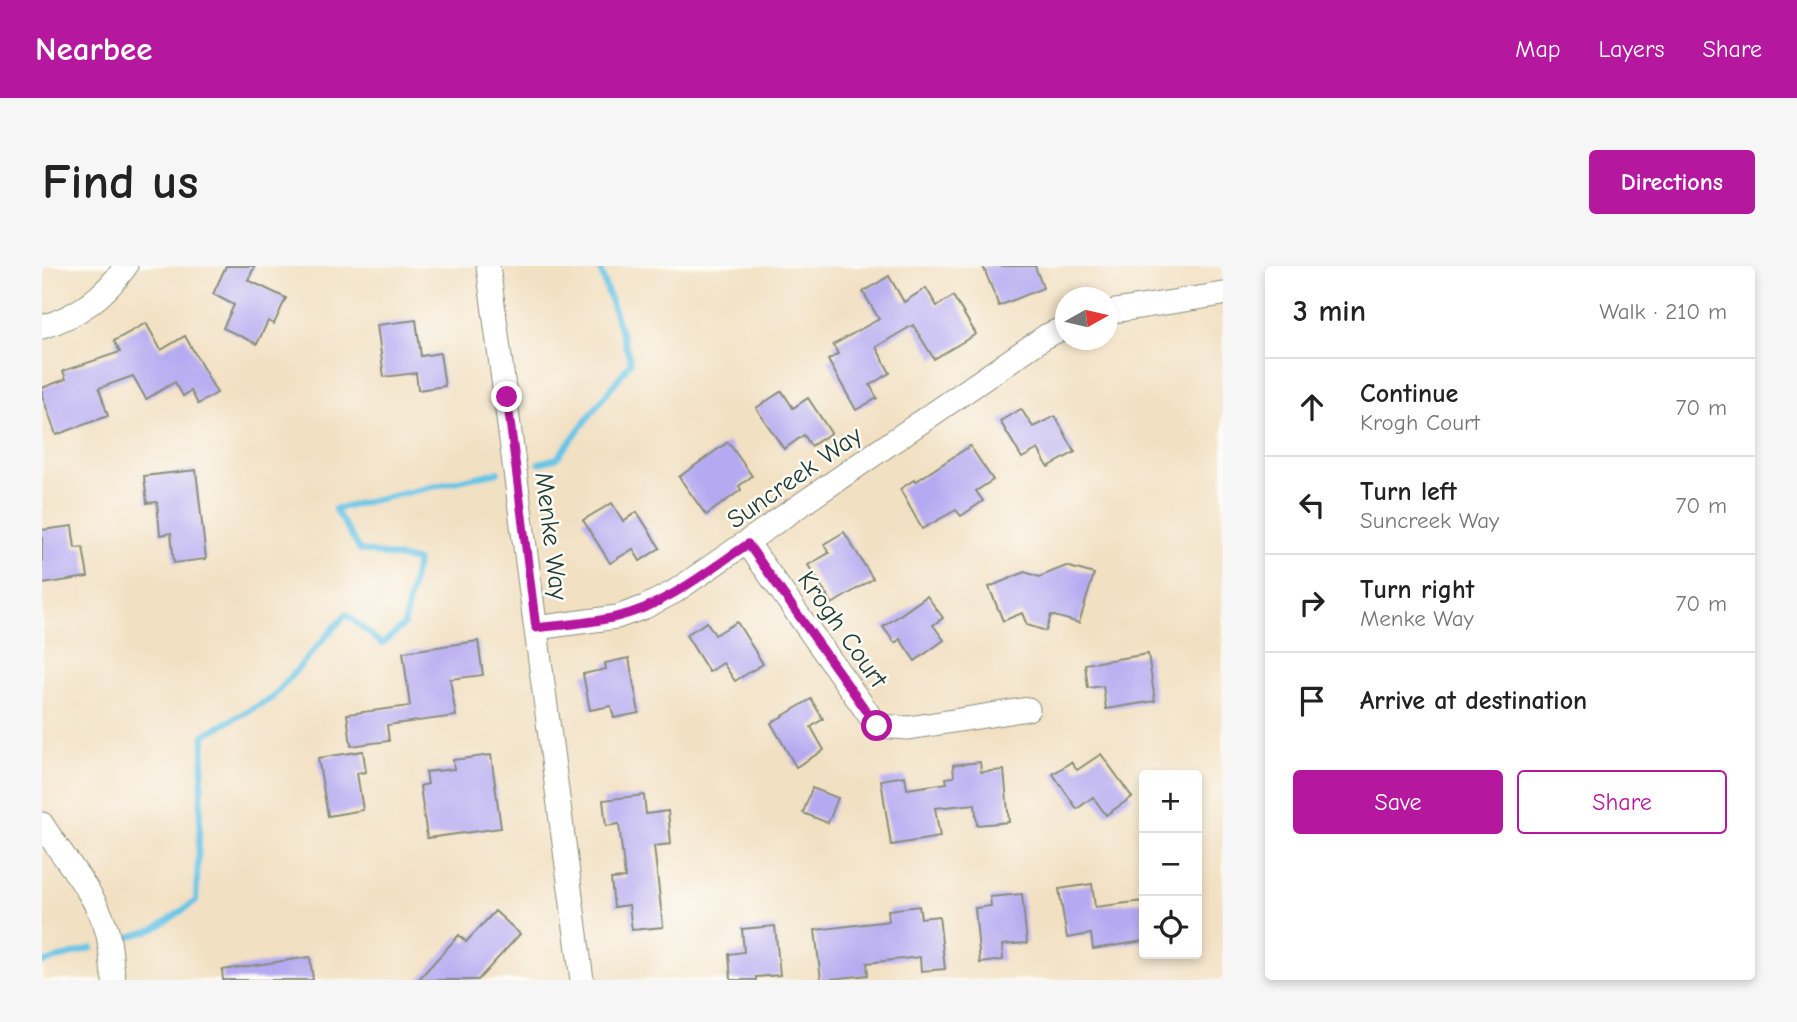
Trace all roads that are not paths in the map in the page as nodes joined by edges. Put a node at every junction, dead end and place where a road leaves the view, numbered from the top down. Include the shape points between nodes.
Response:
1 (126, 266) edge
2 (488, 266) edge
3 (1223, 295) edge
4 (1118, 311) edge
5 (42, 327) edge
6 (1055, 332) edge
7 (748, 544) junction
8 (536, 628) junction
9 (1028, 709) dead end
10 (42, 824) edge
11 (114, 980) edge
12 (582, 980) edge

1 - 5 street via 95,301 64,321
2 - 8 street, Menke Way
3 - 4 street
6 - 7 street, Suncreek Way
7 - 8 street, Suncreek Way via 645,607 617,617
7 - 9 street, Krogh Court via 877,726 909,728
8 - 12 street, Menke Way
10 - 11 street via 96,903 107,933

